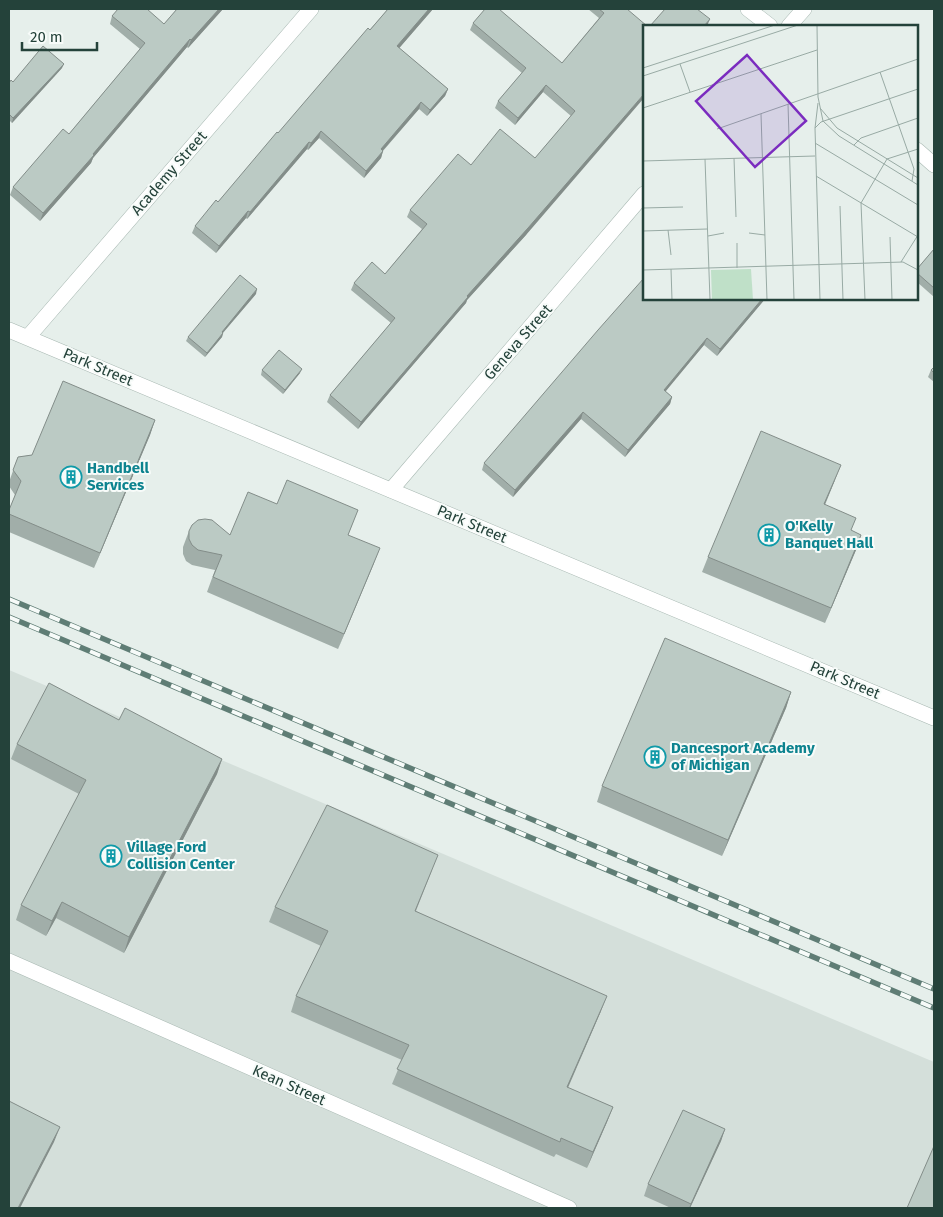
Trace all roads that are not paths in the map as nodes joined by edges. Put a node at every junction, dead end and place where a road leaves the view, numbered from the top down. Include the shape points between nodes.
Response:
1 (311, 9) edge
2 (748, 9) edge
3 (804, 9) edge
4 (769, 25) edge
5 (790, 25) edge
6 (918, 151) edge
7 (934, 165) edge
8 (643, 195) edge
9 (9, 330) edge
10 (28, 337) junction
11 (391, 490) junction
12 (934, 718) edge
13 (9, 961) edge
14 (569, 1208) edge

1 - 10 street, Academy Street
2 - 4 street
3 - 5 street
6 - 7 street
8 - 11 street, Geneva Street
9 - 10 street, Park Street
10 - 11 street, Park Street
11 - 12 street, Park Street
13 - 14 street, Kean Street

